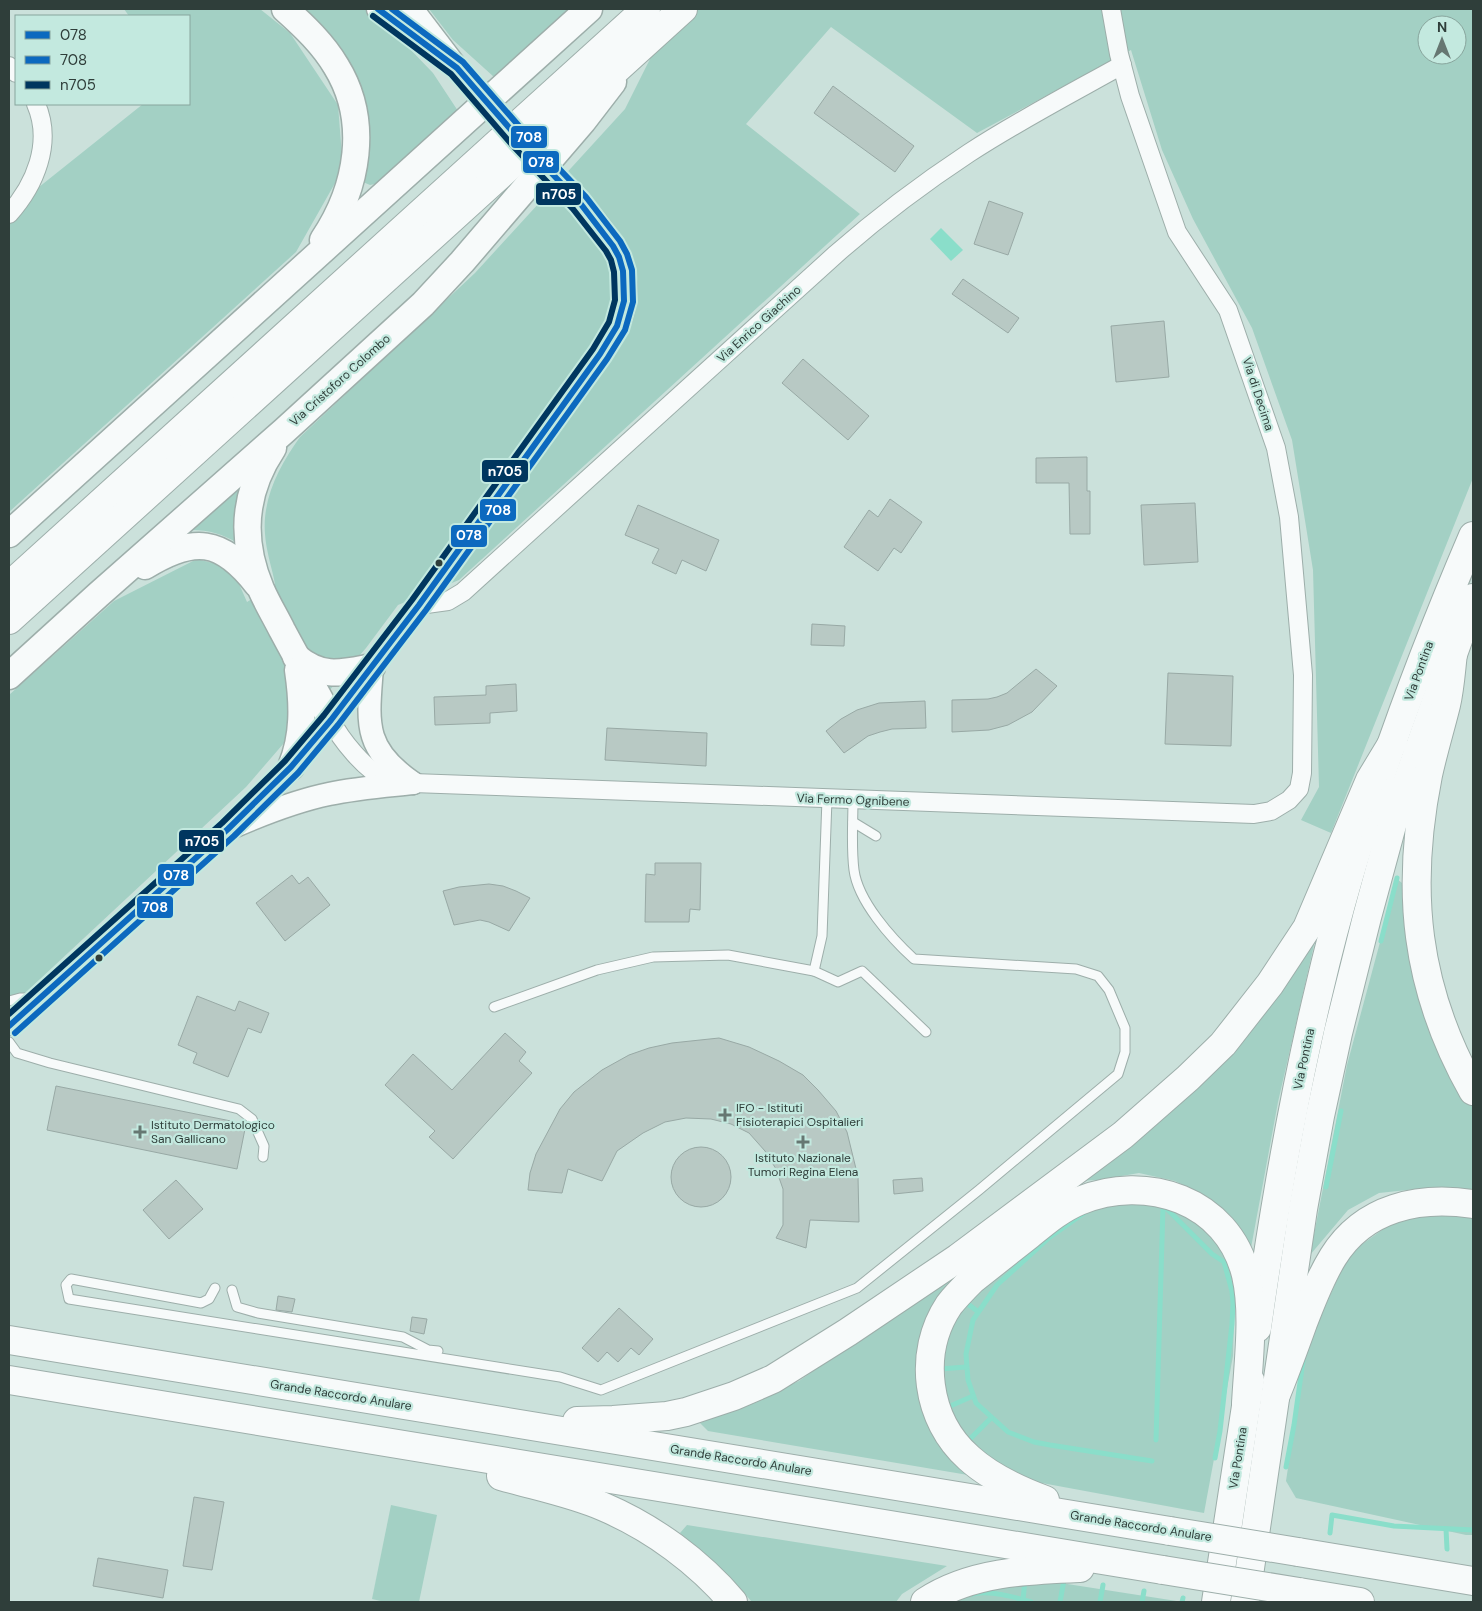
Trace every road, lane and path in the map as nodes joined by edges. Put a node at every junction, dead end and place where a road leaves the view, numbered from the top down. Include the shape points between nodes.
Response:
1 (285, 9) edge
2 (378, 9) edge
3 (412, 9) edge
4 (589, 9) edge
5 (646, 9) edge
6 (683, 9) edge
7 (1111, 9) edge
8 (638, 50) junction
9 (1122, 66) junction
10 (457, 68) junction
11 (472, 85) tunnel mouth
12 (36, 105) edge
13 (564, 186) tunnel mouth
14 (9, 214) edge
15 (309, 262) junction
16 (284, 431) junction
17 (9, 534) edge
18 (1473, 536) edge
19 (9, 586) edge
20 (261, 589) junction
21 (98, 595) junction
22 (1473, 598) edge
23 (419, 606) junction
24 (9, 620) edge
25 (1453, 653) junction
26 (296, 657) junction
27 (372, 667) junction
28 (9, 676) edge
29 (331, 720) junction
30 (1393, 742) junction
31 (291, 768) junction
32 (413, 783) junction
33 (827, 799) junction
34 (853, 800) junction
35 (1289, 800) joint
36 (853, 822) junction
37 (228, 829) junction
38 (876, 836) dead end
39 (814, 971) junction
40 (39, 998) junction
41 (9, 1001) edge
42 (494, 1007) dead end
43 (9, 1026) edge
44 (926, 1032) dead end
45 (9, 1042) edge
46 (1473, 1091) edge
47 (263, 1157) dead end
48 (1473, 1204) edge
49 (216, 1288) dead end
50 (232, 1290) dead end
51 (9, 1340) edge
52 (560, 1377) junction
53 (9, 1380) edge
54 (9, 1395) edge
55 (112, 1396) junction
56 (1275, 1397) junction
57 (1246, 1404) junction
58 (516, 1424) junction
59 (375, 1440) junction
60 (1124, 1523) junction
61 (1152, 1568) junction
62 (1473, 1569) edge
63 (1402, 1570) junction
64 (1473, 1581) edge
65 (1317, 1596) edge
66 (733, 1602) edge
67 (925, 1602) edge
68 (1216, 1602) edge
69 (1245, 1602) edge
70 (1360, 1602) edge

1 - 15 main road via 315,38 337,67 349,93 356,130 355,164 348,192 335,223
2 - 10 street
3 - 10 street
4 - 15 main road
5 - 19 highway
6 - 8 highway, Via Cristoforo Colombo
7 - 9 street, Via di Decima
8 - 16 main road, Via Cristoforo Colombo via 583,121 436,290
8 - 24 highway, Via Cristoforo Colombo
9 - 23 street, Via Enrico Giachino via 988,141 903,199 827,262 463,592 448,601
9 - 35 street, Via di Decima via 1177,232 1228,310 1276,448 1289,517 1302,675 1302,773 1299,789
10 - 11 street
12 - 14 street via 42,132 38,165 26,192
13 - 23 street via 609,239 619,256 625,291 620,318 600,354
15 - 17 main road
16 - 20 main road via 260,472 249,500 247,538
16 - 21 main road, Via Cristoforo Colombo
18 - 30 highway, Via Pontina via 1431,637
20 - 21 main road via 233,558 217,550 195,546 167,554
20 - 26 main road
21 - 28 main road, Via Cristoforo Colombo
22 - 25 highway, Via Pontina
23 - 27 street
25 - 46 highway via 1446,704 1428,774 1420,824 1417,906 1425,970 1433,1001
25 - 56 highway, Via Pontina via 1392,825 1342,1016 1303,1209
26 - 27 main road via 307,666 326,673
26 - 29 main road
26 - 31 main road via 302,720 299,745
27 - 29 street
27 - 32 street via 369,710 373,739 391,766
29 - 31 street
29 - 32 street, Via Fermo Ognibene via 340,736 367,766 388,779
30 - 57 highway, Via Pontina via 1352,865 1319,988 1274,1216
30 - 58 highway via 1366,786 1307,928 1270,984 1223,1044 1123,1135 958,1258 773,1379 734,1396 667,1416
31 - 37 street
32 - 33 street, Via Fermo Ognibene
32 - 37 street via 328,794
33 - 34 street, Via Fermo Ognibene
33 - 39 lane via 822,936
34 - 35 street, Via Fermo Ognibene via 1254,814 1271,810
34 - 36 lane
36 - 38 lane
36 - 52 lane via 854,871 865,902 914,959 1076,969 1098,976 1109,990 1125,1028 1126,1052 1118,1074 857,1288 601,1390
37 - 40 street
39 - 42 lane via 728,955 653,957 597,970
39 - 44 lane via 838,982 862,971
40 - 41 lane
40 - 43 street
45 - 47 lane via 18,1053 50,1063 239,1110 252,1119 264,1146
48 - 56 highway via 1413,1203 1381,1214 1356,1231 1334,1256 1317,1286
49 - 52 lane via 209,1299 201,1303 71,1279 66,1285 69,1299
50 - 52 lane via 237,1307 258,1313 403,1337 428,1350 558,1371
51 - 58 highway, Grande Raccordo Anulare
53 - 55 highway
54 - 55 highway
55 - 59 highway
56 - 69 highway, Via Pontina
57 - 60 highway via 1250,1315 1243,1265 1218,1225 1189,1202 1161,1192 1141,1190 1109,1192 1079,1201 1051,1217 972,1280 949,1305 932,1349 931,1388 943,1426 967,1457 1008,1484 1044,1500
57 - 68 highway, Via Pontina
58 - 60 highway, Grande Raccordo Anulare
59 - 61 highway
59 - 66 highway via 603,1507 676,1549 707,1574
60 - 63 highway, Grande Raccordo Anulare, bridge
61 - 65 highway, bridge
61 - 67 highway via 1010,1572 967,1582
62 - 63 highway
63 - 64 highway, Grande Raccordo Anulare
65 - 70 highway

